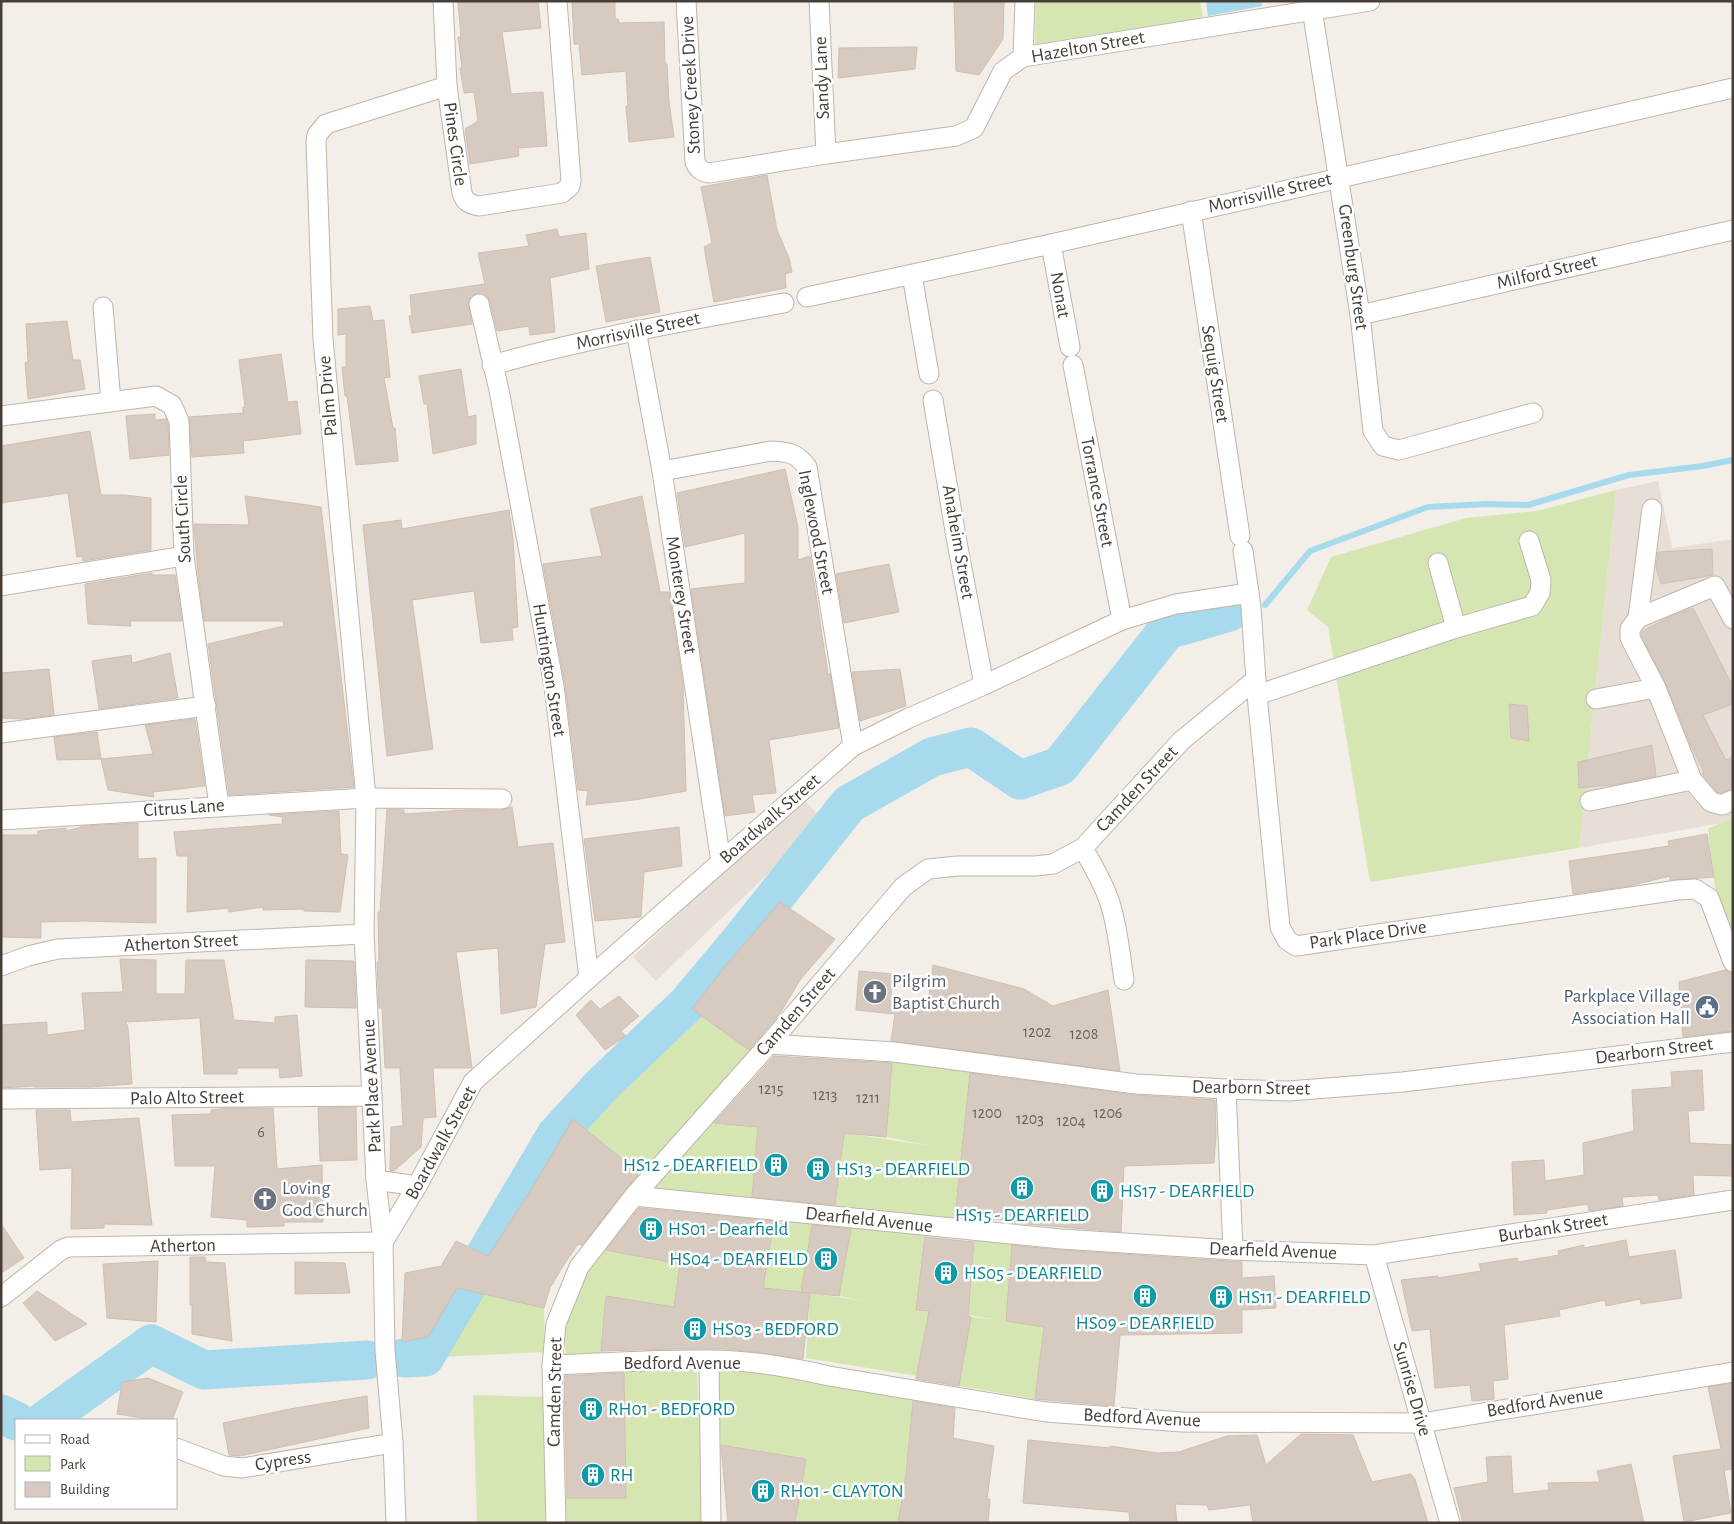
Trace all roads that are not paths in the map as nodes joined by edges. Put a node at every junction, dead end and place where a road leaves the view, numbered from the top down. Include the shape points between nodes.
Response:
1 (442, 1) edge
2 (557, 1) edge
3 (686, 1) edge
4 (819, 1) edge
5 (1025, 1) edge
6 (1370, 1) edge
7 (1312, 9) junction
8 (1024, 57) junction
9 (447, 86) junction
10 (1733, 88) edge
11 (826, 154) junction
12 (698, 168) joint
13 (1340, 177) junction
14 (1191, 211) junction
15 (1733, 230) edge
16 (1051, 244) junction
17 (912, 275) junction
18 (807, 297) dead end
19 (784, 303) dead end
20 (479, 304) dead end
21 (103, 308) dead end
22 (1360, 315) junction
23 (636, 330) junction
24 (1072, 356) joint
25 (492, 365) junction
26 (929, 374) dead end
27 (933, 400) dead end
28 (111, 402) junction
29 (1533, 414) dead end
30 (1, 416) edge
31 (662, 471) junction
32 (1652, 508) dead end
33 (1529, 541) dead end
34 (184, 556) junction
35 (1438, 563) dead end
36 (1, 586) edge
37 (1249, 593) junction
38 (1638, 618) junction
39 (1733, 619) edge
40 (1122, 620) junction
41 (1456, 628) junction
42 (984, 685) junction
43 (1256, 687) junction
44 (1656, 688) junction
45 (1596, 699) dead end
46 (206, 706) junction
47 (1, 733) edge
48 (854, 746) junction
49 (1692, 780) junction
50 (366, 798) junction
51 (502, 799) dead end
52 (1733, 800) edge
53 (1590, 801) dead end
54 (219, 806) junction
55 (1, 820) edge
56 (1083, 848) junction
57 (721, 862) junction
58 (364, 934) junction
59 (1733, 962) edge
60 (1, 966) edge
61 (589, 978) junction
62 (1124, 980) dead end
63 (1733, 1042) edge
64 (769, 1044) junction
65 (1226, 1089) junction
66 (372, 1096) junction
67 (1, 1099) edge
68 (376, 1180) junction
69 (418, 1186) junction
70 (634, 1196) junction
71 (1733, 1200) edge
72 (383, 1242) junction
73 (1233, 1250) junction
74 (1374, 1255) junction
75 (1, 1298) edge
76 (709, 1360) junction
77 (552, 1365) junction
78 (1733, 1372) edge
79 (1422, 1423) junction
80 (393, 1443) junction
81 (178, 1449) edge
82 (396, 1523) edge
83 (556, 1523) edge
84 (712, 1523) edge
85 (1450, 1523) edge

1 - 9 street, Pines Circle
2 - 9 street, Pines Circle via 571,180 566,190 470,205 462,193
3 - 12 street, Stoney Creek Drive via 695,162
4 - 11 street, Sandy Lane
5 - 8 street
6 - 7 street, Hazelton Street
7 - 8 street, Hazelton Street
7 - 13 street, Greenburg Street
8 - 11 street, Hazelton Street via 1004,71 974,128 966,132
9 - 50 street, Palm Drive via 326,124 317,135 316,142 323,339
10 - 13 street, Morrisville Street
11 - 12 street, Hazelton Street via 709,173
13 - 14 street, Morrisville Street
13 - 22 street, Greenburg Street
14 - 16 street, Morrisville Street
14 - 37 street, Sequig Street
15 - 22 street, Milford Street
16 - 17 street, Morrisville Street
16 - 24 street, Nonat
17 - 18 street, Morrisville Street
17 - 26 street
19 - 23 street, Morrisville Street
20 - 25 street, Huntington Street
21 - 28 street
22 - 29 street, Greenburg Street via 1373,432 1383,446 1399,450
23 - 25 street, Morrisville Street
23 - 31 street, Monterey Street
24 - 40 street, Torrance Street
25 - 61 street, Huntington Street via 554,686
27 - 42 street, Anaheim Street
28 - 30 street, South Circle
28 - 34 street, South Circle via 156,396 172,405 179,420
31 - 48 street, Inglewood Street via 771,451 798,456 807,467
31 - 57 street, Monterey Street
32 - 38 street
33 - 41 street via 1541,580 1540,593 1532,606
34 - 36 street
34 - 46 street, South Circle
35 - 41 street
37 - 40 street, Boardwalk Street via 1176,604
37 - 43 street, Park Place Drive
38 - 39 street via 1716,586
38 - 44 street via 1630,629 1630,638
40 - 42 street, Boardwalk Street
41 - 43 street
42 - 48 street, Boardwalk Street
43 - 56 street, Camden Street via 1181,741
43 - 59 street, Park Place Drive via 1280,927 1287,940 1296,946 1695,889 1709,898
44 - 45 street
44 - 49 street
46 - 47 street
46 - 54 street, South Circle
48 - 57 street, Boardwalk Street
49 - 52 street via 1711,802 1722,805
49 - 53 street
50 - 51 street, Citrus Lane
50 - 54 street, Citrus Lane
50 - 58 street, Park Place Avenue
54 - 55 street, Citrus Lane
56 - 62 street via 1110,904
56 - 64 street, Camden Street via 1053,864 928,869 903,887
57 - 61 street, Boardwalk Street
58 - 60 street, Atherton Street via 58,949
58 - 66 street, Park Place Avenue
61 - 69 street, Boardwalk Street via 473,1082
63 - 65 street, Dearborn Street via 1403,1082 1289,1091
64 - 65 street, Dearborn Street via 894,1052 1136,1084
64 - 70 street, Camden Street
65 - 73 street
66 - 67 street, Palo Alto Street
66 - 68 street, Park Place Avenue
68 - 69 street
68 - 72 street, Park Place Avenue
69 - 72 street, Boardwalk Street
70 - 73 street, Dearfield Avenue via 1061,1239
70 - 77 street, Camden Street via 578,1267 556,1324
71 - 74 street, Burbank Street
72 - 75 street, Atherton via 68,1247
72 - 80 street, Park Place Avenue via 385,1350
73 - 74 street, Dearfield Avenue
74 - 79 street, Sunrise Drive
76 - 77 street, Bedford Avenue
76 - 79 street, Bedford Avenue via 803,1370 1046,1412 1182,1422
76 - 84 street
77 - 83 street, Camden Street
78 - 79 street, Bedford Avenue
79 - 85 street, Sunrise Drive
80 - 81 street, Cypress via 242,1468 224,1466
80 - 82 street, Park Place Avenue

